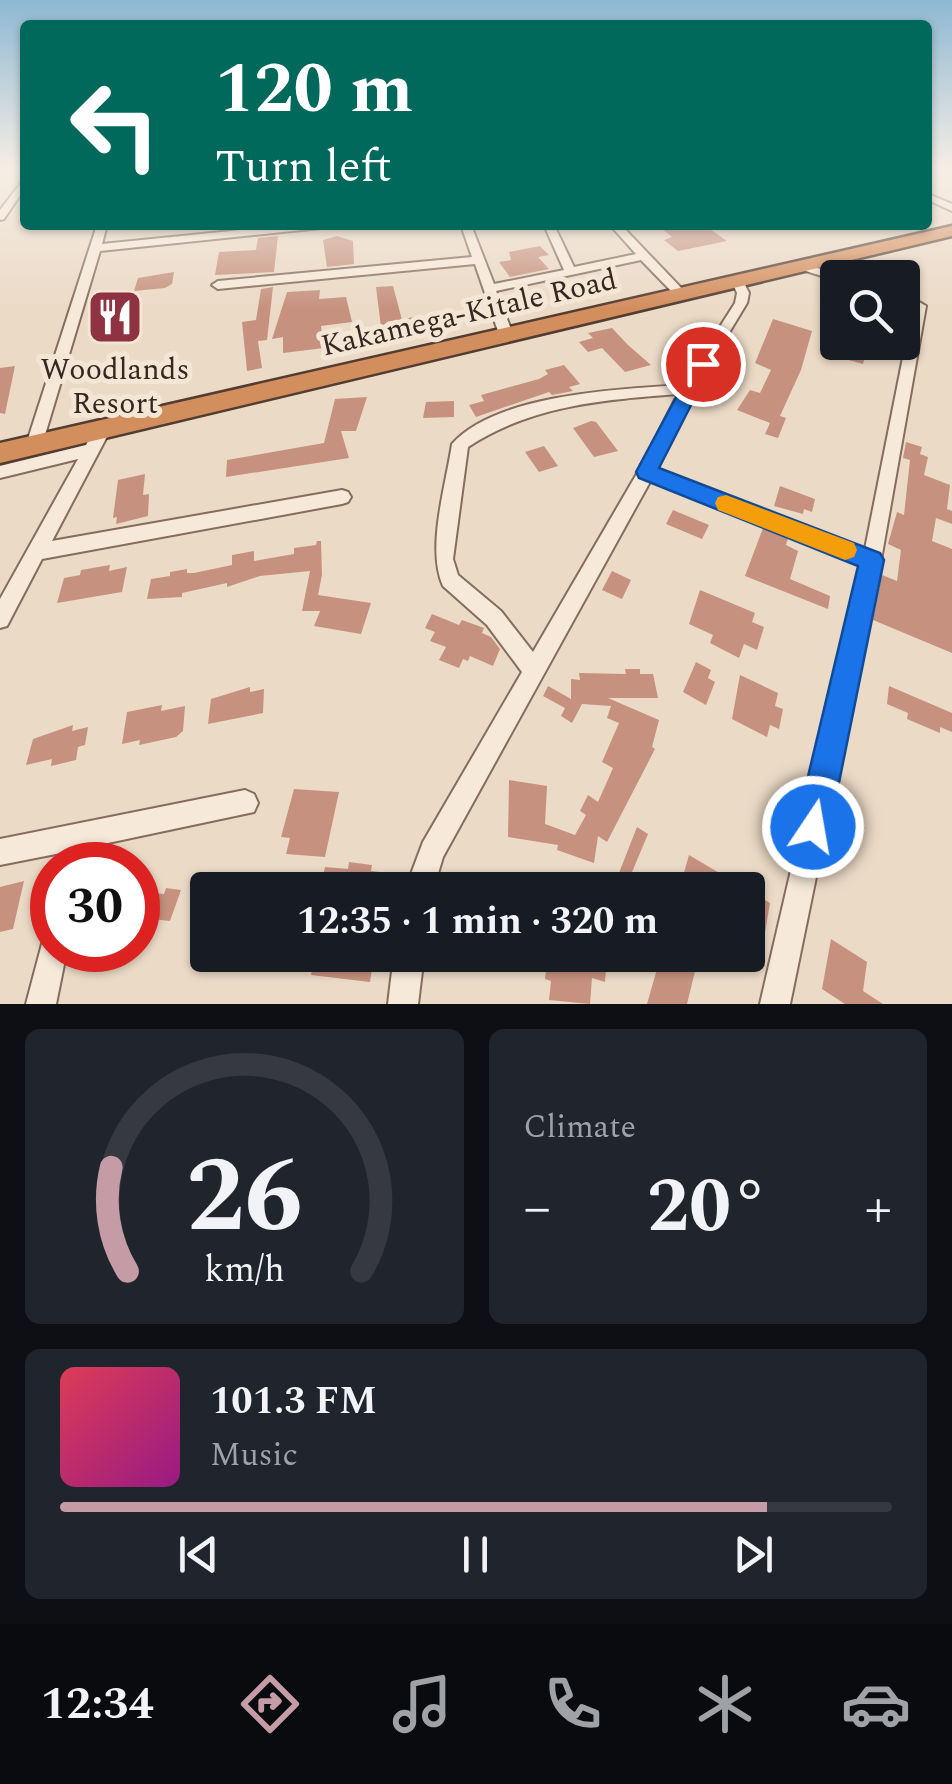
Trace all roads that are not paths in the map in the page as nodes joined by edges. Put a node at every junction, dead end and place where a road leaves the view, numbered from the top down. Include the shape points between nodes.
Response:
1 (100, 230) edge
2 (272, 230) edge
3 (468, 230) edge
4 (552, 230) edge
5 (619, 230) edge
6 (952, 231) edge
7 (94, 248) junction
8 (644, 256) junction
9 (478, 260) junction
10 (797, 265) junction
11 (570, 270) junction
12 (820, 272) edge
13 (737, 280) junction
14 (218, 285) dead end
15 (488, 289) junction
16 (680, 293) junction
17 (506, 334) junction
18 (910, 360) edge
19 (688, 389) junction
20 (104, 427) junction
21 (34, 445) junction
22 (92, 450) junction
23 (0, 453) edge
24 (0, 472) edge
25 (646, 472) junction
26 (342, 497) dead end
27 (36, 552) junction
28 (872, 560) junction
29 (0, 619) edge
30 (535, 672) junction
31 (245, 802) dead end
32 (78, 836) junction
33 (77, 842) edge
34 (0, 852) edge
35 (425, 872) edge
36 (48, 972) edge
37 (407, 972) edge
38 (41, 1004) edge
39 (403, 1004) edge
40 (776, 1004) edge

1 - 7 street
2 - 7 street
3 - 9 street
4 - 11 street
5 - 8 street
6 - 10 highway, Kakamega-Kitale Road
7 - 21 street
8 - 11 street
8 - 16 street
9 - 14 street
9 - 15 street
10 - 12 street
10 - 13 highway, Kakamega-Kitale Road
11 - 15 street
13 - 16 highway, Kakamega-Kitale Road
13 - 19 street via 741,303
15 - 17 street
16 - 17 highway, Kakamega-Kitale Road
17 - 20 highway, Kakamega-Kitale Road
18 - 28 street
19 - 25 street
19 - 30 street via 562,402 487,424 460,444 444,559 450,580 494,618
20 - 21 highway, Kakamega-Kitale Road
20 - 22 street
21 - 23 highway, Kakamega-Kitale Road
22 - 24 street
22 - 27 street
25 - 28 street
25 - 30 street
26 - 27 street
27 - 29 street
28 - 40 street
30 - 35 street
31 - 32 street
32 - 33 street
32 - 34 street
36 - 38 street
37 - 39 street

